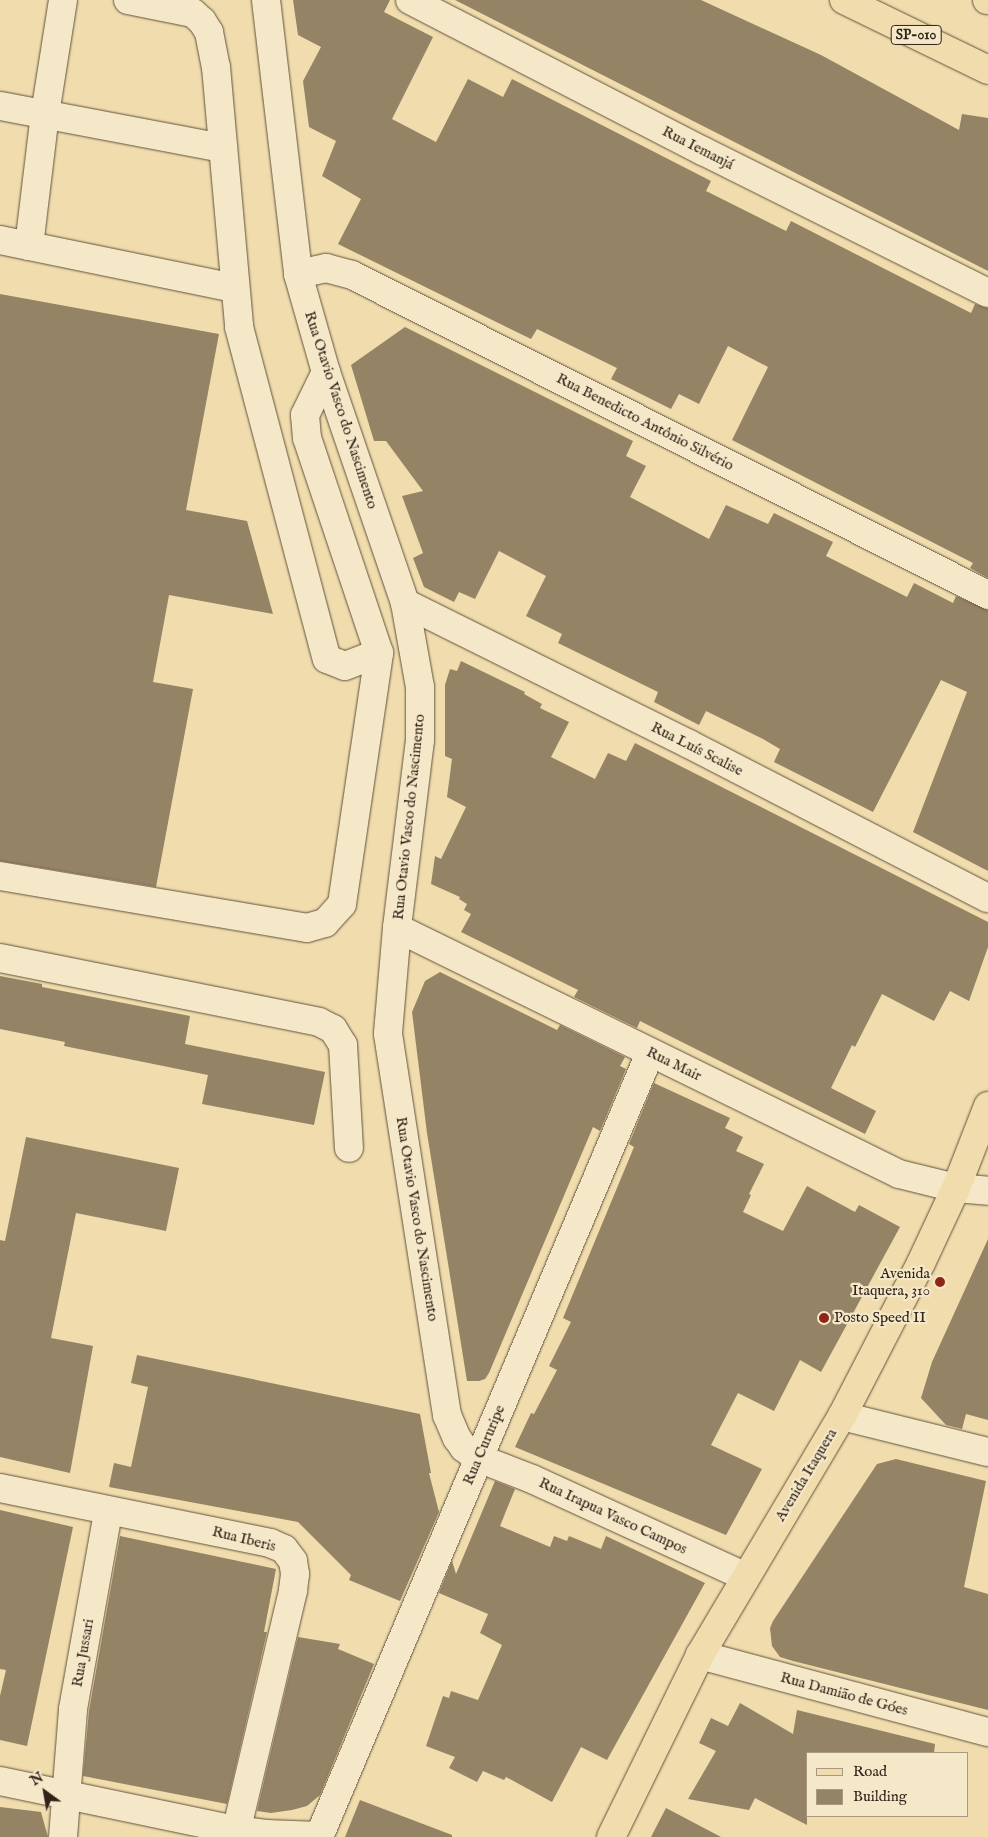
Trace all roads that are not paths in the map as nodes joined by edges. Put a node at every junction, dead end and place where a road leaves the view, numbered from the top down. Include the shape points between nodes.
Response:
1 (64, 0) edge
2 (128, 0) edge
3 (266, 0) edge
4 (410, 0) edge
5 (844, 0) edge
6 (988, 70) edge
7 (0, 106) edge
8 (45, 114) junction
9 (223, 148) junction
10 (0, 240) edge
11 (29, 246) junction
12 (298, 274) junction
13 (234, 288) junction
14 (988, 294) edge
15 (326, 372) junction
16 (988, 596) edge
17 (405, 603) junction
18 (379, 654) junction
19 (0, 876) edge
20 (988, 898) edge
21 (397, 928) junction
22 (0, 958) edge
23 (650, 1053) junction
24 (988, 1106) edge
25 (349, 1148) dead end
26 (956, 1188) junction
27 (988, 1192) edge
28 (842, 1416) junction
29 (988, 1452) edge
30 (478, 1458) junction
31 (0, 1488) edge
32 (108, 1512) junction
33 (746, 1577) junction
34 (700, 1655) junction
35 (988, 1732) edge
36 (0, 1781) edge
37 (66, 1796) junction
38 (235, 1834) edge
39 (319, 1836) edge
40 (63, 1837) edge
41 (611, 1837) edge

1 - 8 street
2 - 9 street via 179,9 193,13 202,21 209,32 216,67
3 - 12 street, Rua Otavio Vasco do Nascimento
4 - 14 street, Rua Iemanjá
5 - 6 main road, SP-010
7 - 8 street
8 - 9 street
8 - 11 street
9 - 13 street
10 - 11 street
11 - 13 street
12 - 15 street, Rua Otavio Vasco do Nascimento
12 - 16 street, Rua Benedicto Antônio Silvério via 326,268 352,275
13 - 18 street via 246,360 327,659 345,666
15 - 17 street, Rua Otavio Vasco do Nascimento
15 - 18 street via 305,415 307,438
17 - 20 street, Rua Luís Scalise
17 - 21 street, Rua Otavio Vasco do Nascimento via 420,686 420,740
18 - 19 street via 342,904 326,923 307,928
21 - 23 street, Rua Mair
21 - 30 street, Rua Otavio Vasco do Nascimento via 388,1034 447,1415 464,1448
22 - 25 street via 320,1022 333,1029 342,1045
23 - 26 street, Rua Mair via 900,1174
23 - 30 street, Rua Cururipe
24 - 26 main road, Avenida Itaquera
26 - 27 street, Rua Mair
26 - 28 main road, Avenida Itaquera
28 - 29 street
28 - 33 main road, Avenida Itaquera
30 - 33 street, Rua Irapua Vasco Campos via 532,1479
30 - 39 street, Rua Cururipe
31 - 32 street, Rua Iberis
32 - 37 street, Rua Jussari via 73,1709
32 - 38 street, Rua Iberis via 270,1543 284,1549 293,1561 293,1591
33 - 34 main road, Avenida Itaquera
34 - 35 street, Rua Damião de Góes
34 - 41 main road, Avenida Itaquera
36 - 37 street
37 - 38 street
37 - 40 street, Rua Jussari
38 - 39 street

